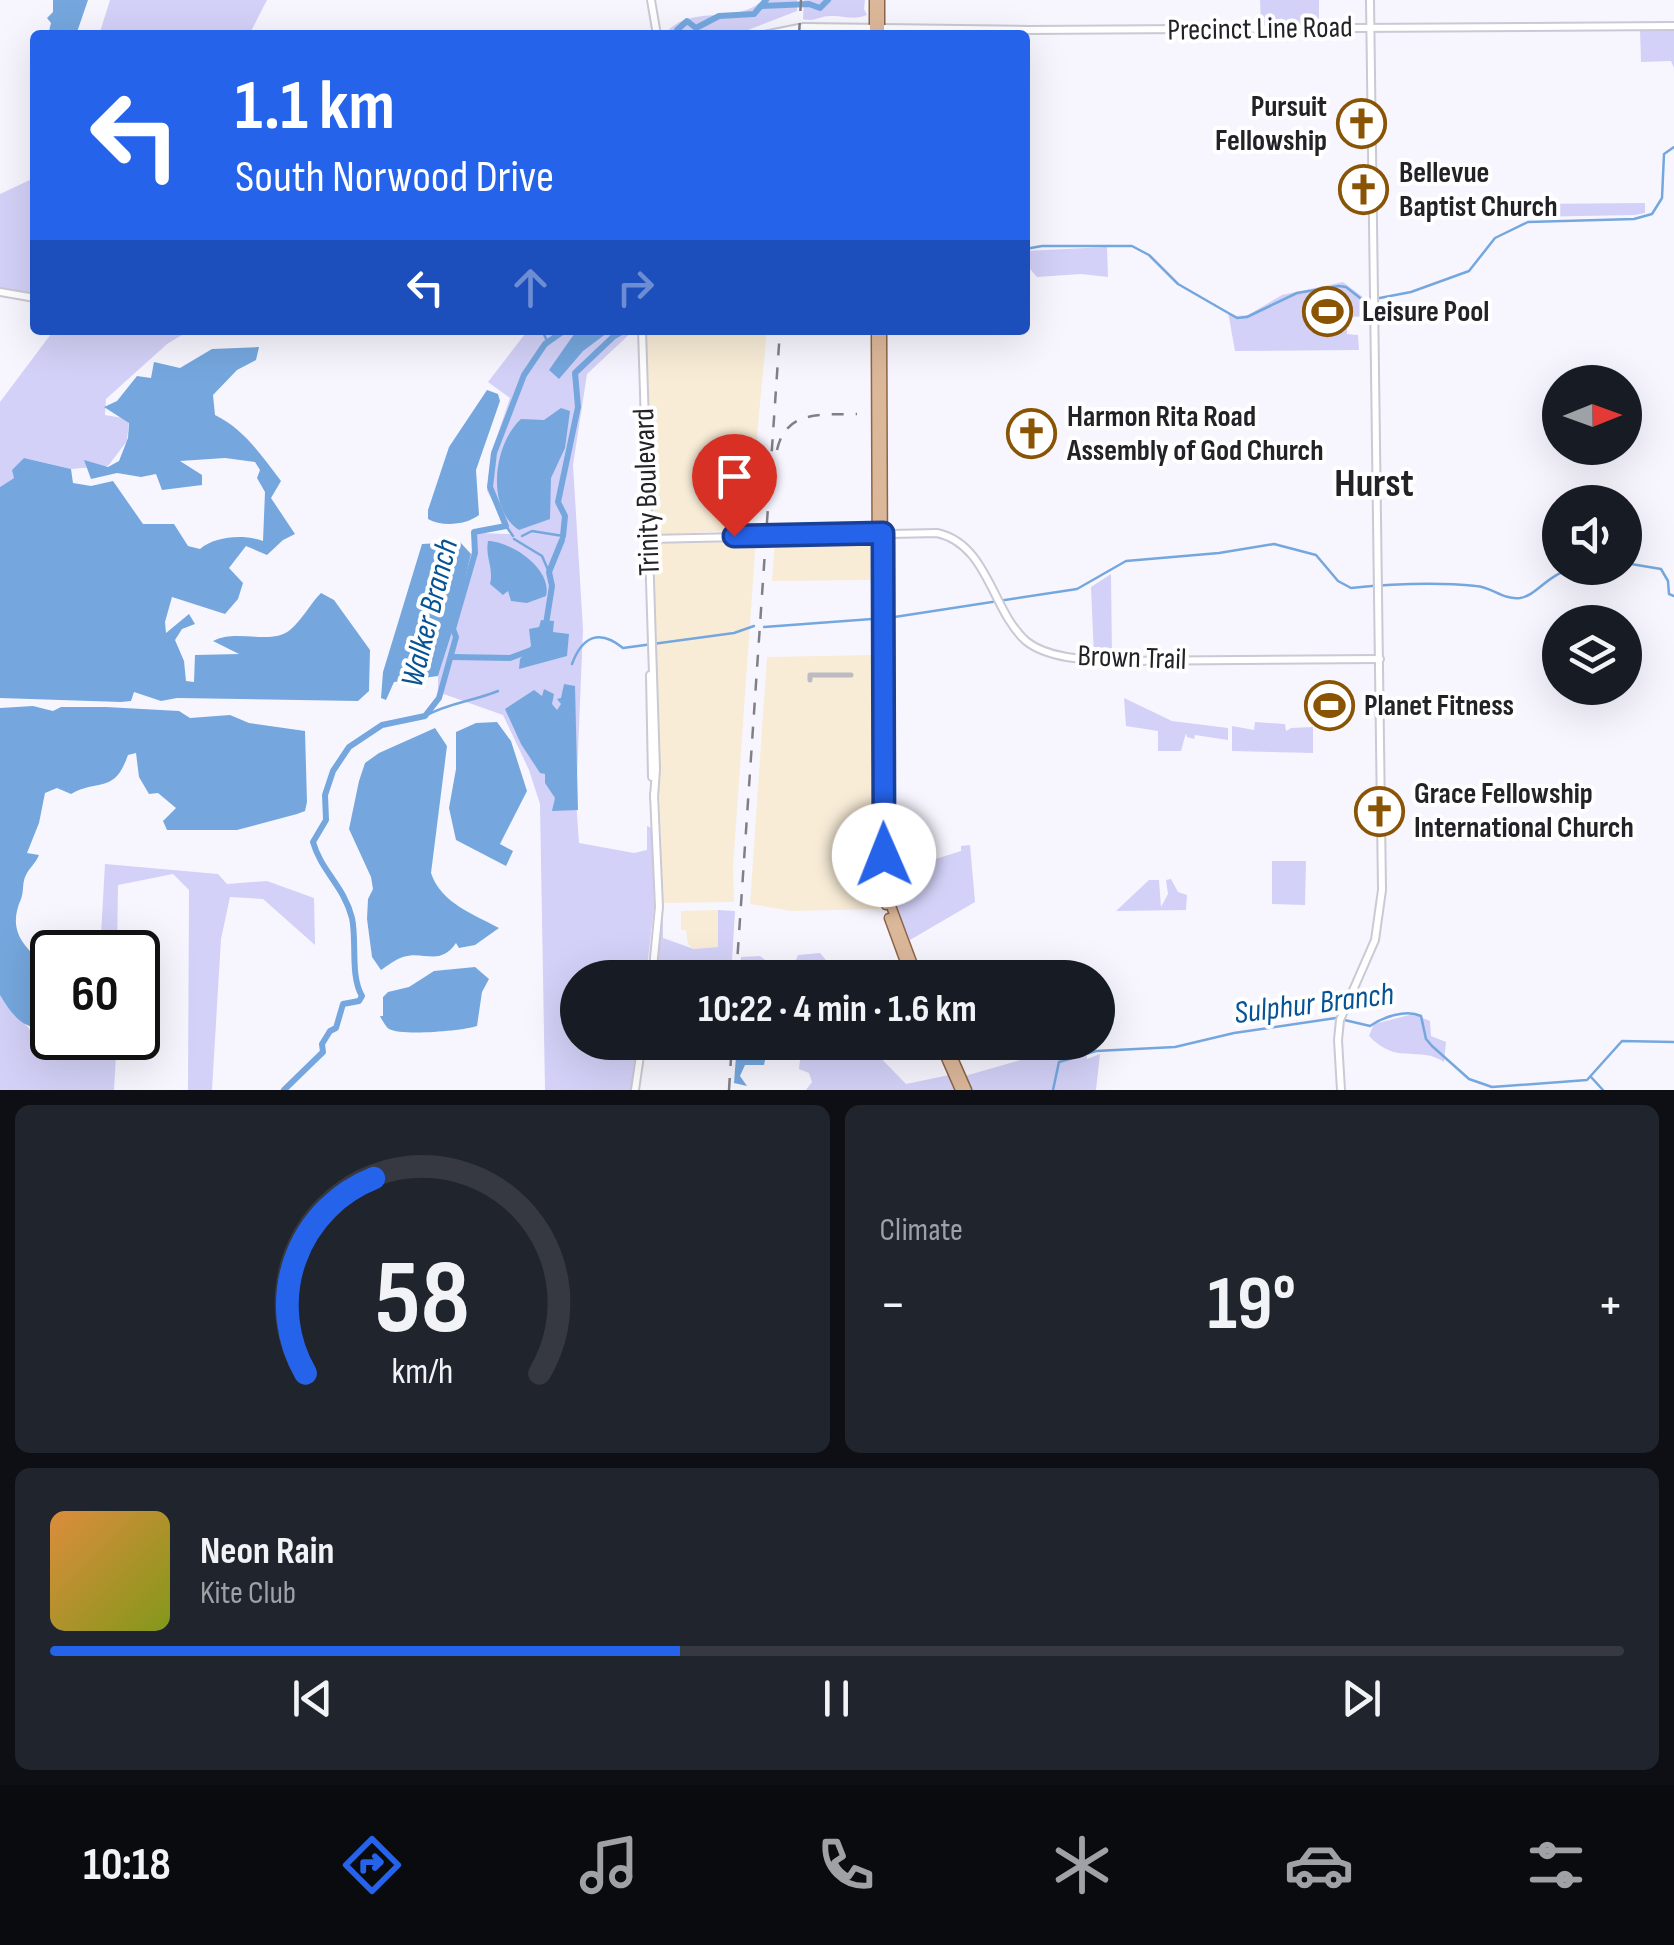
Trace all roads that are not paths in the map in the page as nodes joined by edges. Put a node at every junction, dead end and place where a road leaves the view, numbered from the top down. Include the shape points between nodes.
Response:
1 (650, 0) edge
2 (877, 0) edge
3 (1372, 0) edge
4 (1674, 26) edge
5 (1373, 28) junction
6 (654, 30) edge
7 (877, 30) edge
8 (1030, 31) edge
9 (0, 292) edge
10 (30, 297) edge
11 (642, 335) edge
12 (879, 335) edge
13 (880, 533) junction
14 (648, 539) junction
15 (1380, 659) junction
16 (882, 888) junction
17 (877, 911) dead end
18 (654, 960) edge
19 (905, 960) edge
20 (908, 960) edge
21 (639, 1060) edge
22 (950, 1060) edge
23 (635, 1090) edge
24 (963, 1090) edge
25 (1341, 1090) edge

1 - 6 main road
2 - 7 main road
3 - 5 main road
4 - 5 main road, Precinct Line Road
5 - 8 main road, Precinct Line Road
5 - 15 main road
9 - 10 main road
11 - 14 main road, Trinity Boulevard
12 - 13 main road
13 - 14 main road
13 - 15 main road, Brown Trail via 942,534 960,542 1025,640 1042,649 1086,660
13 - 16 main road
13 - 20 main road via 886,869
14 - 18 main road, Trinity Boulevard via 659,907
15 - 25 main road via 1380,914 1339,1025
16 - 17 main road
16 - 19 main road
21 - 23 main road
22 - 24 main road

